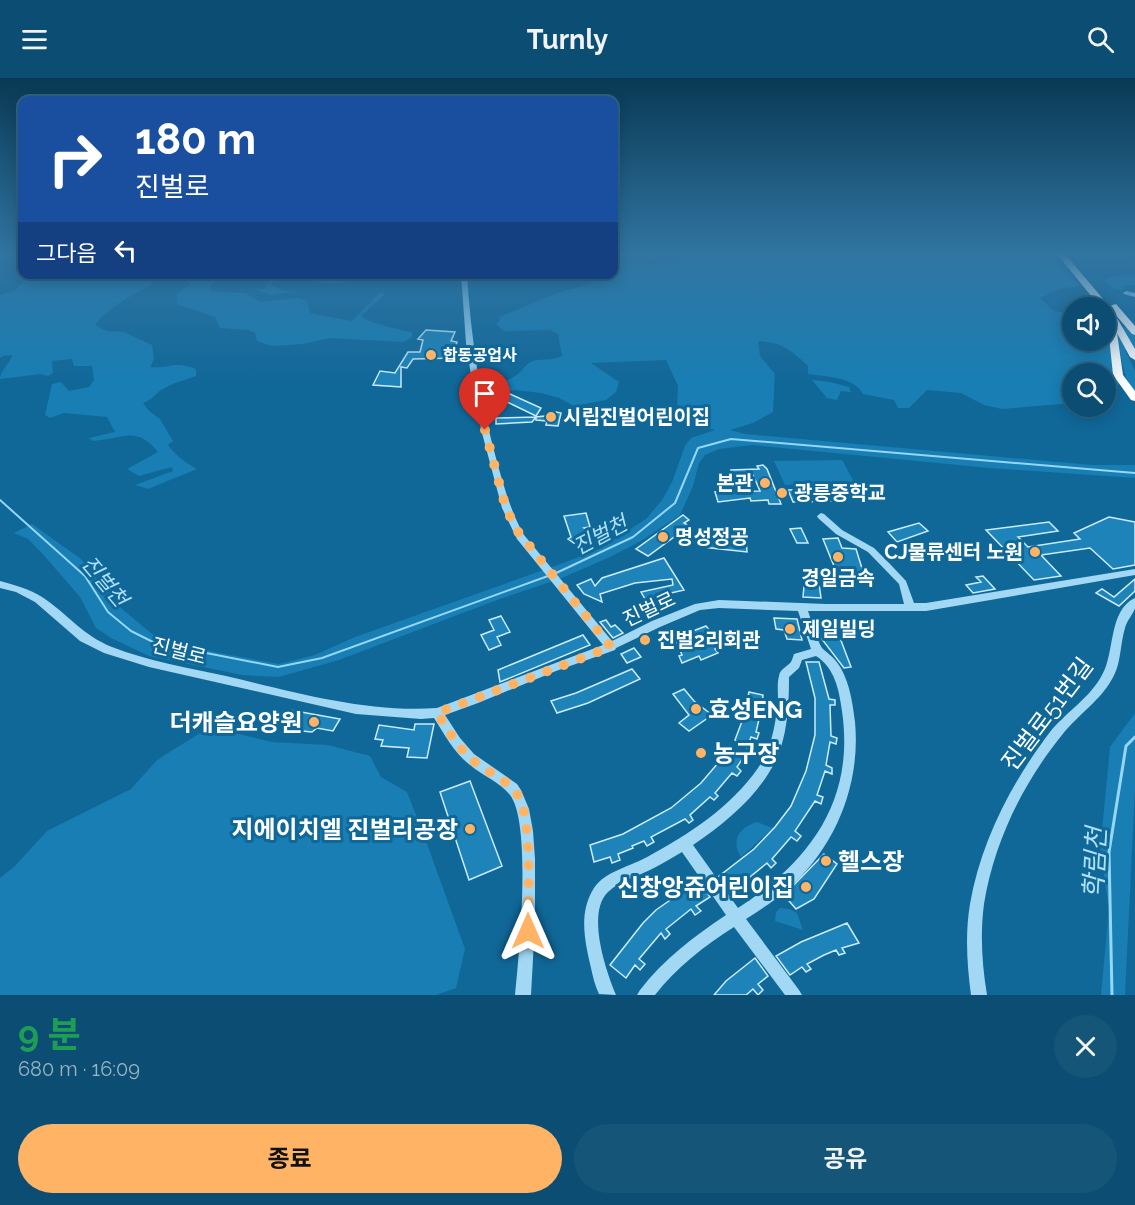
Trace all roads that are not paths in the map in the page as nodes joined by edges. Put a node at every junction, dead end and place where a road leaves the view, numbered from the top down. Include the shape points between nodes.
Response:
1 (465, 297) edge
2 (1116, 314) edge
3 (1116, 316) edge
4 (1116, 318) edge
5 (1135, 332) edge
6 (1135, 343) edge
7 (1116, 351) edge
8 (1135, 357) edge
9 (1135, 398) edge
10 (821, 516) dead end
11 (1135, 572) edge
12 (0, 584) edge
13 (1135, 602) edge
14 (910, 607) junction
15 (802, 608) junction
16 (611, 647) junction
17 (817, 651) junction
18 (437, 713) junction
19 (686, 844) junction
20 (735, 916) junction
21 (523, 995) edge
22 (608, 995) edge
23 (645, 995) edge
24 (794, 995) edge
25 (979, 995) edge

1 - 16 street via 469,353 495,471 510,519 520,537
2 - 5 highway
3 - 6 highway
4 - 8 highway
7 - 9 highway via 1118,375
10 - 14 street via 838,532 871,550 887,566 903,583
11 - 14 street, 진벌로 via 962,602
12 - 18 street, 진벌로 via 38,599 84,639 149,663 356,709
13 - 25 street, 진벌로51번길 via 1120,621 1105,681 1043,751 1015,795 993,848 981,882 974,930
14 - 15 street, 진벌로
15 - 16 street, 진벌로 via 719,604 699,607
15 - 17 street
16 - 18 street, 진벌로
17 - 19 street via 798,657 784,675 781,718 763,772 726,811
17 - 20 street via 836,669 850,721 850,769 843,797 816,849 798,869 761,901
18 - 21 street via 464,751 509,786 522,804 528,871
19 - 20 street
19 - 22 street via 599,892 590,918
20 - 23 street via 673,961
20 - 24 street

